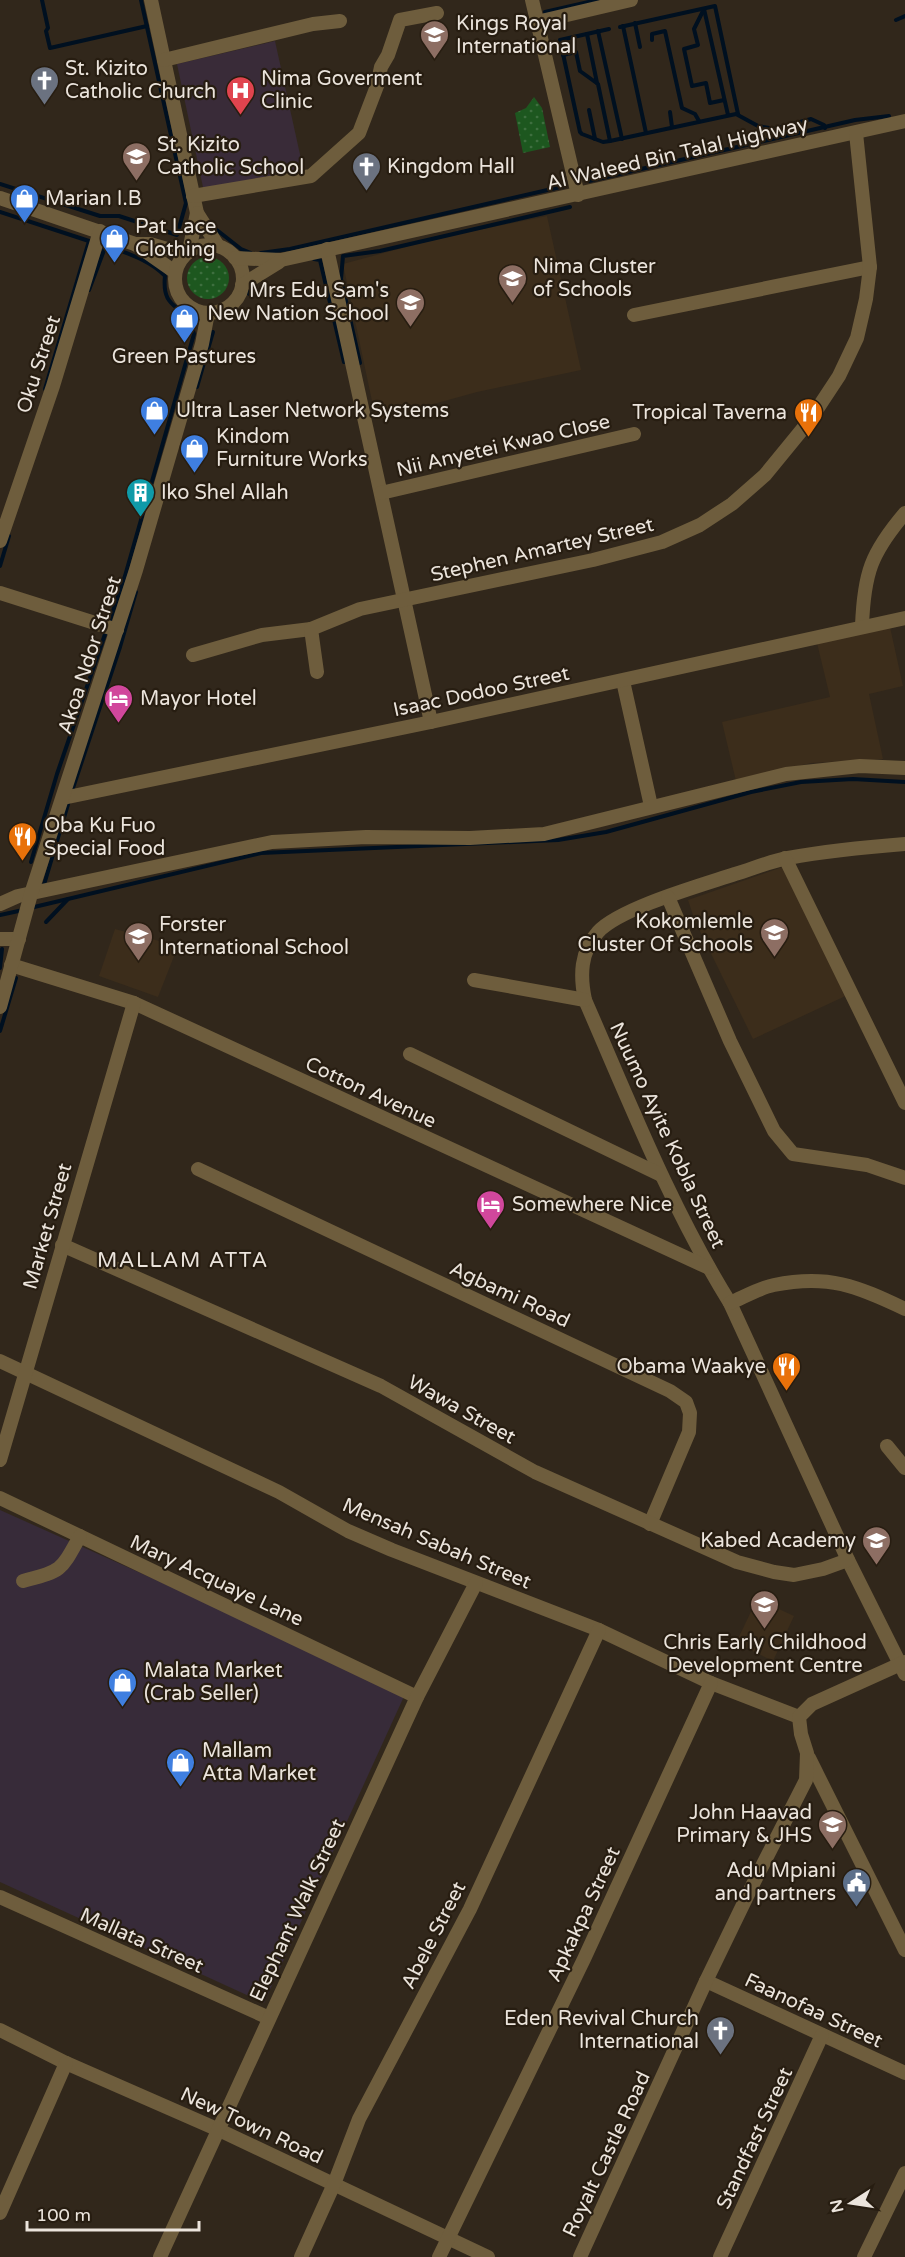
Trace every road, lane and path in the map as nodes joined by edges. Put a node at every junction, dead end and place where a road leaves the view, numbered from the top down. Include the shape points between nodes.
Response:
1 (151, 0) edge
2 (532, 0) edge
3 (631, 0) edge
4 (437, 13) dead end
5 (340, 21) dead end
6 (537, 22) junction
7 (164, 60) junction
8 (905, 121) edge
9 (856, 133) junction
10 (578, 195) junction
11 (194, 196) junction
12 (0, 198) edge
13 (196, 213) junction
14 (100, 231) junction
15 (135, 244) junction
16 (218, 246) junction
17 (327, 249) junction
18 (187, 253) junction
19 (235, 258) junction
20 (281, 260) junction
21 (870, 267) junction
22 (175, 272) junction
23 (242, 285) junction
24 (208, 313) junction
25 (634, 315) dead end
26 (634, 434) dead end
27 (381, 494) junction
28 (905, 513) edge
29 (0, 541) edge
30 (0, 593) edge
31 (402, 600) junction
32 (905, 618) edge
33 (862, 626) junction
34 (311, 629) junction
35 (117, 630) junction
36 (192, 655) dead end
37 (317, 672) dead end
38 (623, 681) junction
39 (431, 722) junction
40 (905, 768) edge
41 (63, 798) junction
42 (651, 806) junction
43 (905, 844) edge
44 (785, 858) junction
45 (31, 894) junction
46 (668, 897) junction
47 (0, 904) edge
48 (20, 934) junction
49 (0, 939) edge
50 (11, 965) junction
51 (474, 980) dead end
52 (585, 1000) junction
53 (134, 1004) junction
54 (0, 1007) edge
55 (410, 1054) dead end
56 (905, 1103) edge
57 (198, 1169) dead end
58 (661, 1175) junction
59 (905, 1179) edge
60 (62, 1245) junction
61 (709, 1268) junction
62 (730, 1304) junction
63 (905, 1309) edge
64 (0, 1361) edge
65 (25, 1372) junction
66 (887, 1446) dead end
67 (0, 1460) edge
68 (905, 1468) edge
69 (0, 1498) edge
70 (650, 1524) junction
71 (80, 1536) junction
72 (848, 1560) junction
73 (23, 1581) dead end
74 (476, 1582) junction
75 (599, 1630) junction
76 (903, 1667) edge
77 (711, 1683) junction
78 (417, 1697) junction
79 (799, 1717) junction
80 (807, 1753) junction
81 (0, 1897) edge
82 (905, 1950) edge
83 (706, 1981) junction
84 (268, 2018) junction
85 (0, 2030) edge
86 (822, 2035) junction
87 (66, 2063) junction
88 (905, 2073) edge
89 (219, 2130) junction
90 (905, 2172) edge
91 (334, 2184) junction
92 (0, 2213) edge
93 (448, 2239) junction
94 (159, 2257) edge
95 (301, 2257) edge
96 (439, 2257) edge
97 (488, 2257) edge
98 (580, 2257) edge
99 (720, 2257) edge
100 (864, 2257) edge

1 - 7 street
2 - 6 street
3 - 6 street
4 - 11 street via 400,20 359,133 311,176
5 - 7 street
6 - 10 street
7 - 11 street
8 - 9 street, Al Waleed Bin Talal Highway
9 - 10 street, Al Waleed Bin Talal Highway
9 - 21 street, Stephen Amartey Street
10 - 17 street, Al Waleed Bin Talal Highway
11 - 13 street
12 - 14 street
13 - 16 street
13 - 18 street
14 - 15 street
14 - 29 street, Oku Street
15 - 18 street
15 - 22 street
16 - 18 street via 203,245
16 - 19 street
17 - 20 street, Al Waleed Bin Talal Highway
17 - 27 street
18 - 22 street
19 - 20 street, Al Waleed Bin Talal Highway
19 - 23 street
20 - 23 street, Al Waleed Bin Talal Highway
21 - 25 street
21 - 31 street, Stephen Amartey Street via 857,338 839,376 810,420 765,475 732,504 663,542
22 - 24 street via 174,282 182,301 198,312
23 - 24 street via 227,308
24 - 35 street, Akoa Ndor Street
26 - 27 street, Nii Anyetei Kwao Close
27 - 31 street
28 - 33 street via 869,567
30 - 35 street
31 - 34 street, Stephen Amartey Street via 360,609
31 - 39 street
32 - 33 street, Isaac Dodoo Street
33 - 38 street, Isaac Dodoo Street
34 - 36 street, Stephen Amartey Street via 262,636
34 - 37 street
35 - 41 street, Akoa Ndor Street
38 - 39 street, Isaac Dodoo Street
38 - 42 street
39 - 41 street, Isaac Dodoo Street
40 - 42 street via 860,766 786,774
41 - 45 street, Akoa Ndor Street
42 - 45 street via 544,834 272,842
43 - 44 street, Nuumo Ayite Kobla Street
44 - 46 street, Nuumo Ayite Kobla Street
44 - 56 street
45 - 47 street
45 - 48 street, Akoa Ndor Street
46 - 52 street, Nuumo Ayite Kobla Street via 619,916 598,932 583,956
46 - 59 street via 730,1041 774,1131 793,1154 867,1165
48 - 49 street
48 - 50 street, Akoa Ndor Street
50 - 53 street, Cotton Avenue
50 - 54 street, Akoa Ndor Street
51 - 52 street
52 - 58 street, Nuumo Ayite Kobla Street
53 - 60 street, Market Street
53 - 61 street, Cotton Avenue
55 - 58 street
57 - 70 street, Agbami Road via 670,1391 686,1402 689,1432
58 - 61 street, Nuumo Ayite Kobla Street
60 - 65 street, Market Street
60 - 70 street, Wawa Street via 381,1386 535,1472
61 - 62 street, Nuumo Ayite Kobla Street
62 - 63 street via 772,1285 823,1280 866,1290
62 - 72 street, Nuumo Ayite Kobla Street
64 - 65 street, Mensah Sabah Street
65 - 67 street, Market Street
65 - 74 street, Mensah Sabah Street via 279,1492 348,1531
66 - 68 street
69 - 71 street, Mary Acquaye Lane
70 - 72 street, Wawa Street via 737,1562 774,1572 794,1575
71 - 73 street via 63,1566
71 - 78 street, Mary Acquaye Lane
72 - 76 street, Nuumo Ayite Kobla Street
74 - 75 street, Mensah Sabah Street
74 - 78 street, Elephant Walk Street
75 - 77 street, Mensah Sabah Street
75 - 91 street, Abele Street via 470,1909 359,2119
76 - 79 street via 812,1704
77 - 79 street, Mensah Sabah Street
77 - 93 street, Apkakpa Street via 584,1959
78 - 84 street, Elephant Walk Street
79 - 80 street, Royalt Castle Road
80 - 82 street
80 - 83 street, Royalt Castle Road via 806,1780
81 - 84 street, Mallata Street
83 - 86 street, Faanofaa Street
83 - 98 street, Royalt Castle Road
84 - 89 street, Elephant Walk Street
85 - 87 street, New Town Road
86 - 88 street, Faanofaa Street
86 - 99 street, Standfast Street
87 - 89 street, New Town Road
87 - 92 street
89 - 91 street, New Town Road
89 - 94 street, Elephant Walk Street
90 - 100 street
91 - 93 street, New Town Road
91 - 95 street, Abele Street
93 - 96 street, Apkakpa Street
93 - 97 street, New Town Road

